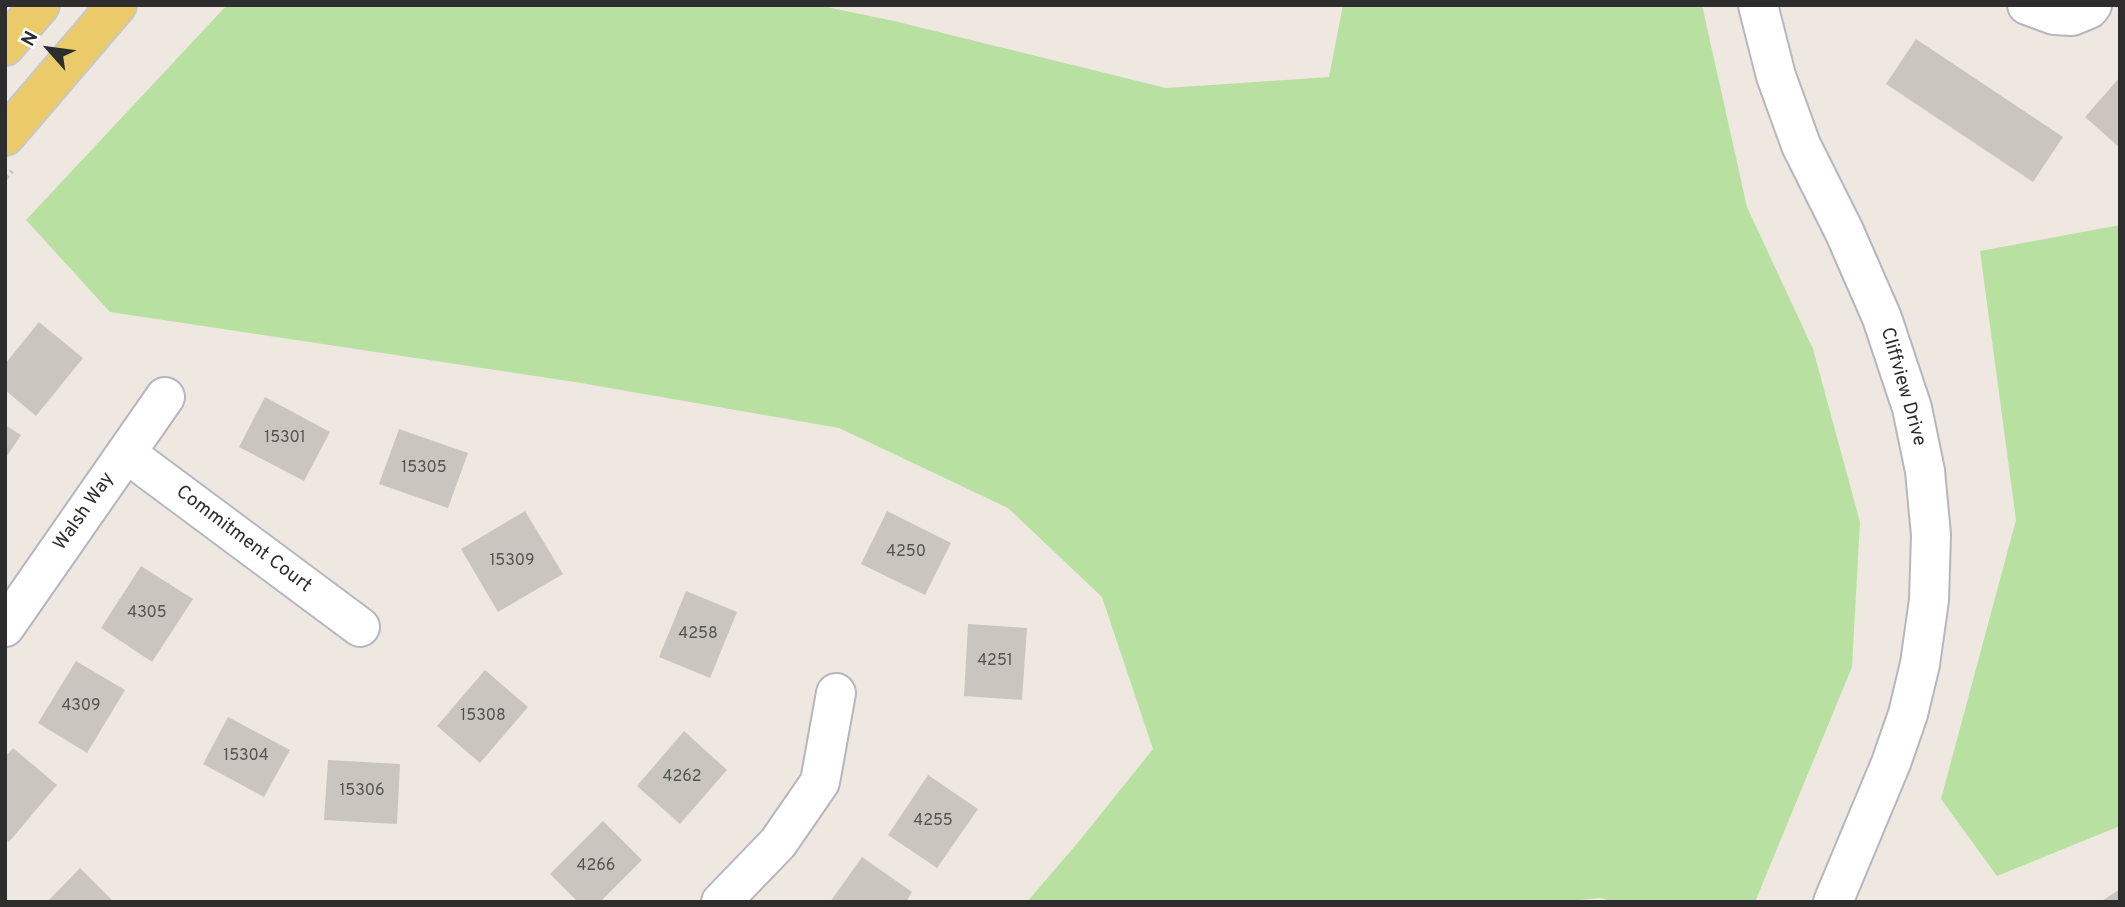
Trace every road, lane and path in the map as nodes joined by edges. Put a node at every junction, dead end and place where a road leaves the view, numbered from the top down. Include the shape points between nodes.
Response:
1 (40, 5) edge
2 (117, 5) edge
3 (1758, 5) edge
4 (2027, 5) edge
5 (2092, 5) edge
6 (5, 46) edge
7 (5, 136) edge
8 (165, 397) dead end
9 (126, 453) junction
10 (5, 627) edge
11 (360, 627) dead end
12 (836, 693) dead end
13 (721, 902) edge
14 (1833, 902) edge

1 - 6 main road
2 - 7 main road
3 - 14 street, Cliffview Drive via 1776,76 1801,145 1882,318 1912,408 1925,471 1931,536 1929,600 1908,714
4 - 5 street via 2072,16
8 - 9 street, Walsh Way
9 - 10 street, Walsh Way
9 - 11 street, Commitment Court
12 - 13 street via 820,782 778,842

